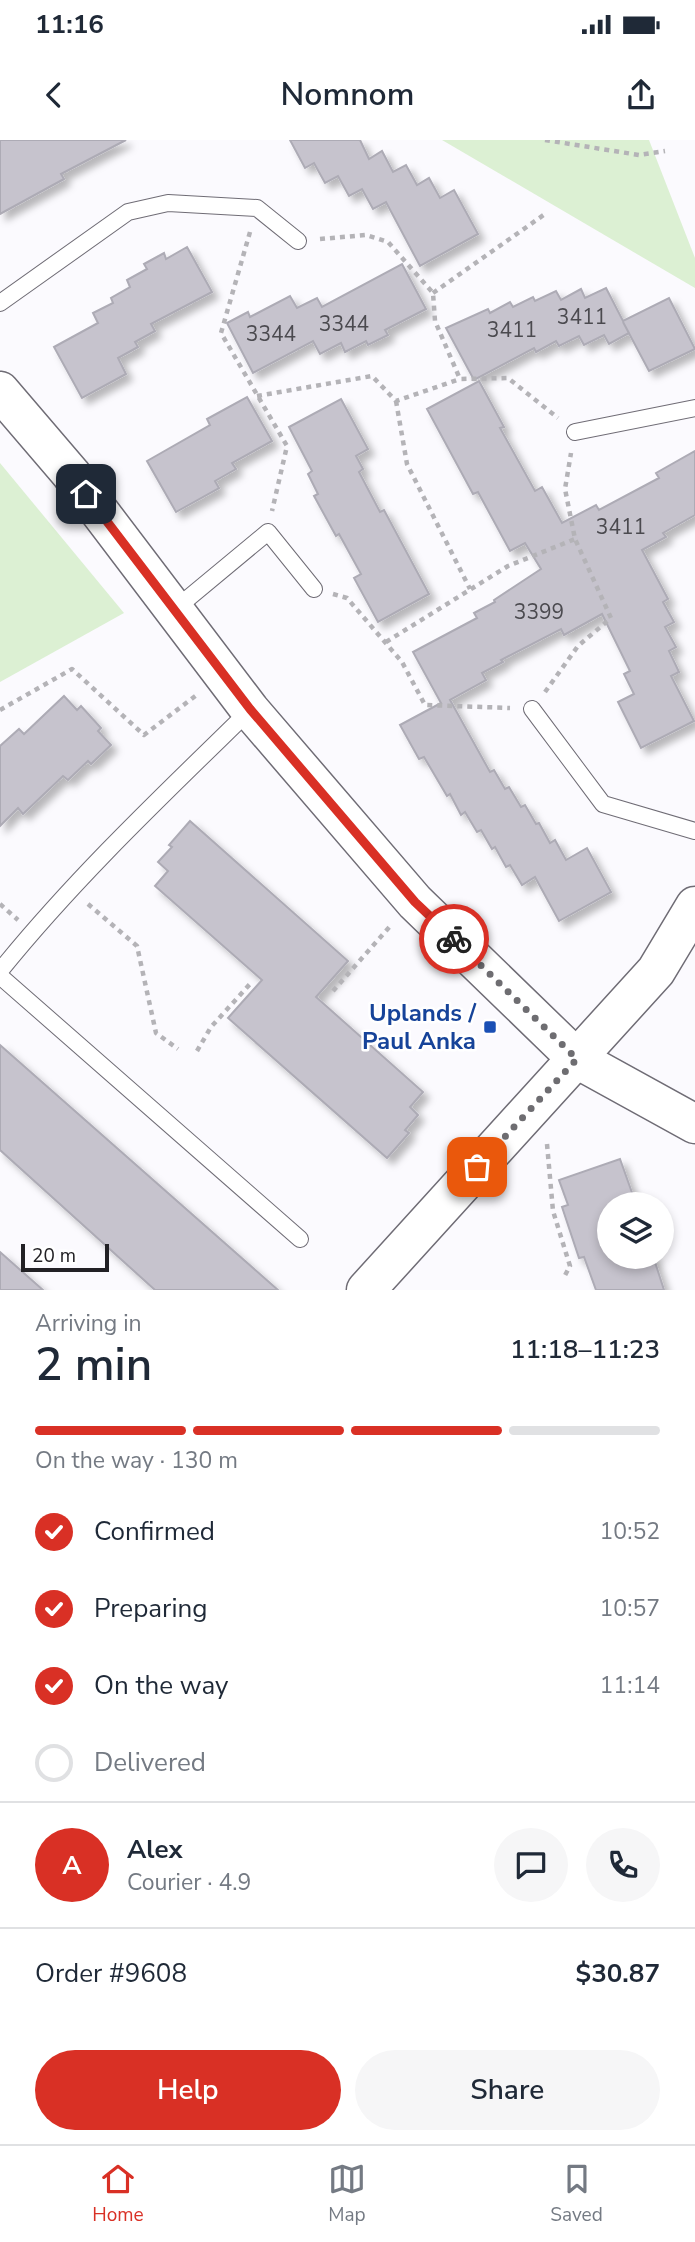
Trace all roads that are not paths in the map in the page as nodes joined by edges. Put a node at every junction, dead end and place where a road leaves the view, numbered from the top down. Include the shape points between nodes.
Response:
1 (298, 241) road end
2 (0, 303) edge
3 (0, 391) edge
4 (695, 408) edge
5 (575, 432) road end
6 (314, 589) road end
7 (174, 610) junction
8 (250, 709) junction
9 (532, 709) road end
10 (695, 831) edge
11 (695, 906) edge
12 (0, 971) edge
13 (0, 976) edge
14 (577, 1059) junction
15 (695, 1124) edge
16 (300, 1239) dead end
17 (366, 1290) edge

1 - 2 lane via 257,208 168,203 128,212
3 - 7 street via 71,474
4 - 5 lane
6 - 7 lane via 268,532
7 - 8 street
8 - 12 lane via 129,827
8 - 14 street via 415,902
9 - 10 lane via 603,804
11 - 14 street via 656,971
13 - 16 lane
14 - 15 street
14 - 17 street

